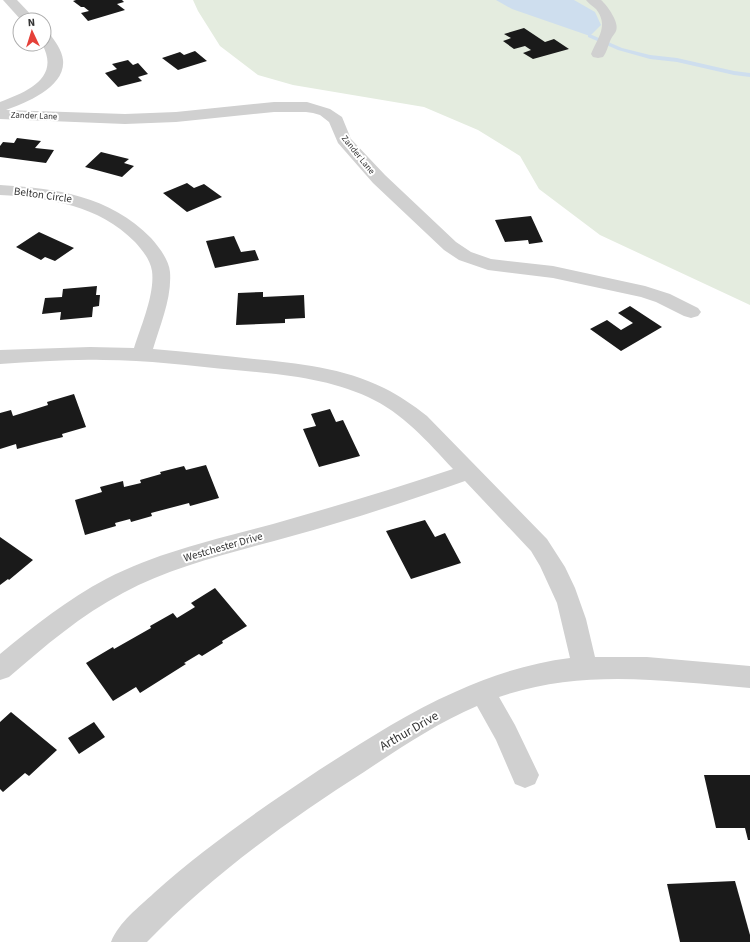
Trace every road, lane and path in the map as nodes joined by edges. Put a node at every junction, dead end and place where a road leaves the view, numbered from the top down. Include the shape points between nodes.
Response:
1 (10, 0) edge
2 (593, 0) edge
3 (21, 12) edge
4 (52, 52) edge
5 (598, 54) dead end
6 (0, 106) edge
7 (0, 114) edge
8 (0, 190) edge
9 (691, 312) dead end
10 (142, 355) junction
11 (0, 357) edge
12 (468, 472) junction
13 (585, 668) junction
14 (0, 669) edge
15 (750, 677) edge
16 (484, 692) junction
17 (525, 775) dead end
18 (126, 942) edge

1 - 3 street
2 - 5 street via 602,8 610,25
4 - 6 street via 56,64 52,76 32,92
7 - 9 street, Zander Lane via 176,117 274,106 307,107 325,112 336,120 344,140 379,179 450,246 465,256 488,264 553,272 645,292
8 - 10 street, Belton Circle via 74,199 112,216 142,238 161,270 159,291
10 - 11 street via 74,353
10 - 12 street via 297,370 322,374 362,386 407,409
12 - 13 street via 539,545 551,561 566,593
12 - 14 street, Westchester Drive via 140,574 96,596 50,628
13 - 15 street, Arthur Drive
13 - 16 street, Arthur Drive via 543,673
16 - 17 street
16 - 18 street, Arthur Drive via 422,722 278,813 179,889

